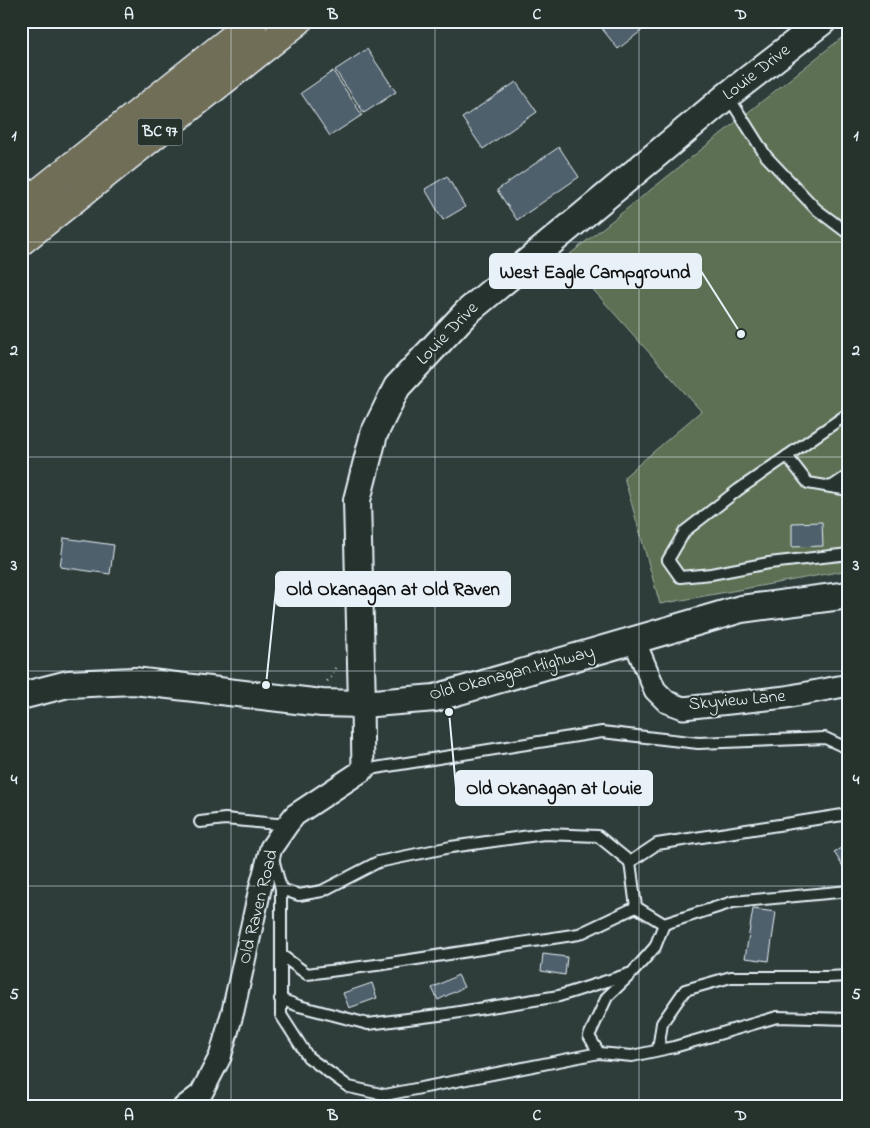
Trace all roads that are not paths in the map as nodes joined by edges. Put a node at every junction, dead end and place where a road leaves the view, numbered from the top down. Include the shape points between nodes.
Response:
1 (254, 21) edge
2 (298, 21) edge
3 (819, 22) edge
4 (728, 95) junction
5 (21, 207) edge
6 (849, 234) edge
7 (21, 241) edge
8 (849, 413) edge
9 (787, 456) junction
10 (849, 474) edge
11 (831, 487) junction
12 (849, 490) edge
13 (849, 554) edge
14 (849, 595) edge
15 (634, 640) junction
16 (849, 685) edge
17 (21, 696) edge
18 (362, 704) junction
19 (849, 749) edge
20 (363, 770) junction
21 (849, 814) edge
22 (200, 822) dead end
23 (287, 825) junction
24 (271, 848) junction
25 (630, 862) junction
26 (280, 889) junction
27 (849, 891) edge
28 (636, 907) junction
29 (664, 924) junction
30 (281, 955) junction
31 (632, 973) junction
32 (849, 976) edge
33 (280, 999) junction
34 (849, 1019) edge
35 (658, 1050) junction
36 (599, 1052) junction
37 (184, 1107) edge

1 - 5 highway, BC 97
2 - 7 highway, BC 97
3 - 4 street, Louie Drive
4 - 6 lane via 766,156 816,209
4 - 18 street, Louie Drive via 467,312 397,387 374,434 357,500
8 - 9 lane
9 - 11 lane via 808,483
9 - 13 lane via 685,532 668,560 680,576
10 - 11 lane
11 - 12 lane
14 - 15 street, Old Okanagan Highway via 741,609
15 - 16 street, Skyview Lane via 655,690 667,702 683,708 786,697
15 - 18 street, Old Okanagan Highway via 435,698
17 - 18 street, Old Okanagan Highway via 68,684 134,681 317,703
18 - 20 street
19 - 20 lane via 825,738 698,742 602,732
20 - 23 street, Old Raven Road via 296,815
21 - 25 lane via 657,844
22 - 23 lane via 225,819
23 - 24 street, Old Raven Road
24 - 26 lane
24 - 37 street, Old Raven Road via 234,1011 220,1057 201,1094
25 - 26 lane via 598,836 544,834 451,847 378,862 322,891 299,895
25 - 28 lane
26 - 30 lane
27 - 29 lane via 733,902
28 - 29 lane
28 - 30 lane via 579,934 307,974
29 - 31 lane via 655,947
30 - 33 lane
31 - 33 lane via 559,996 368,1024
31 - 36 lane via 607,996 589,1036
32 - 35 lane via 731,977 685,990 662,1023
33 - 36 lane via 281,1015 308,1057 349,1087 384,1095
34 - 35 lane via 777,1017
35 - 36 lane via 632,1056

